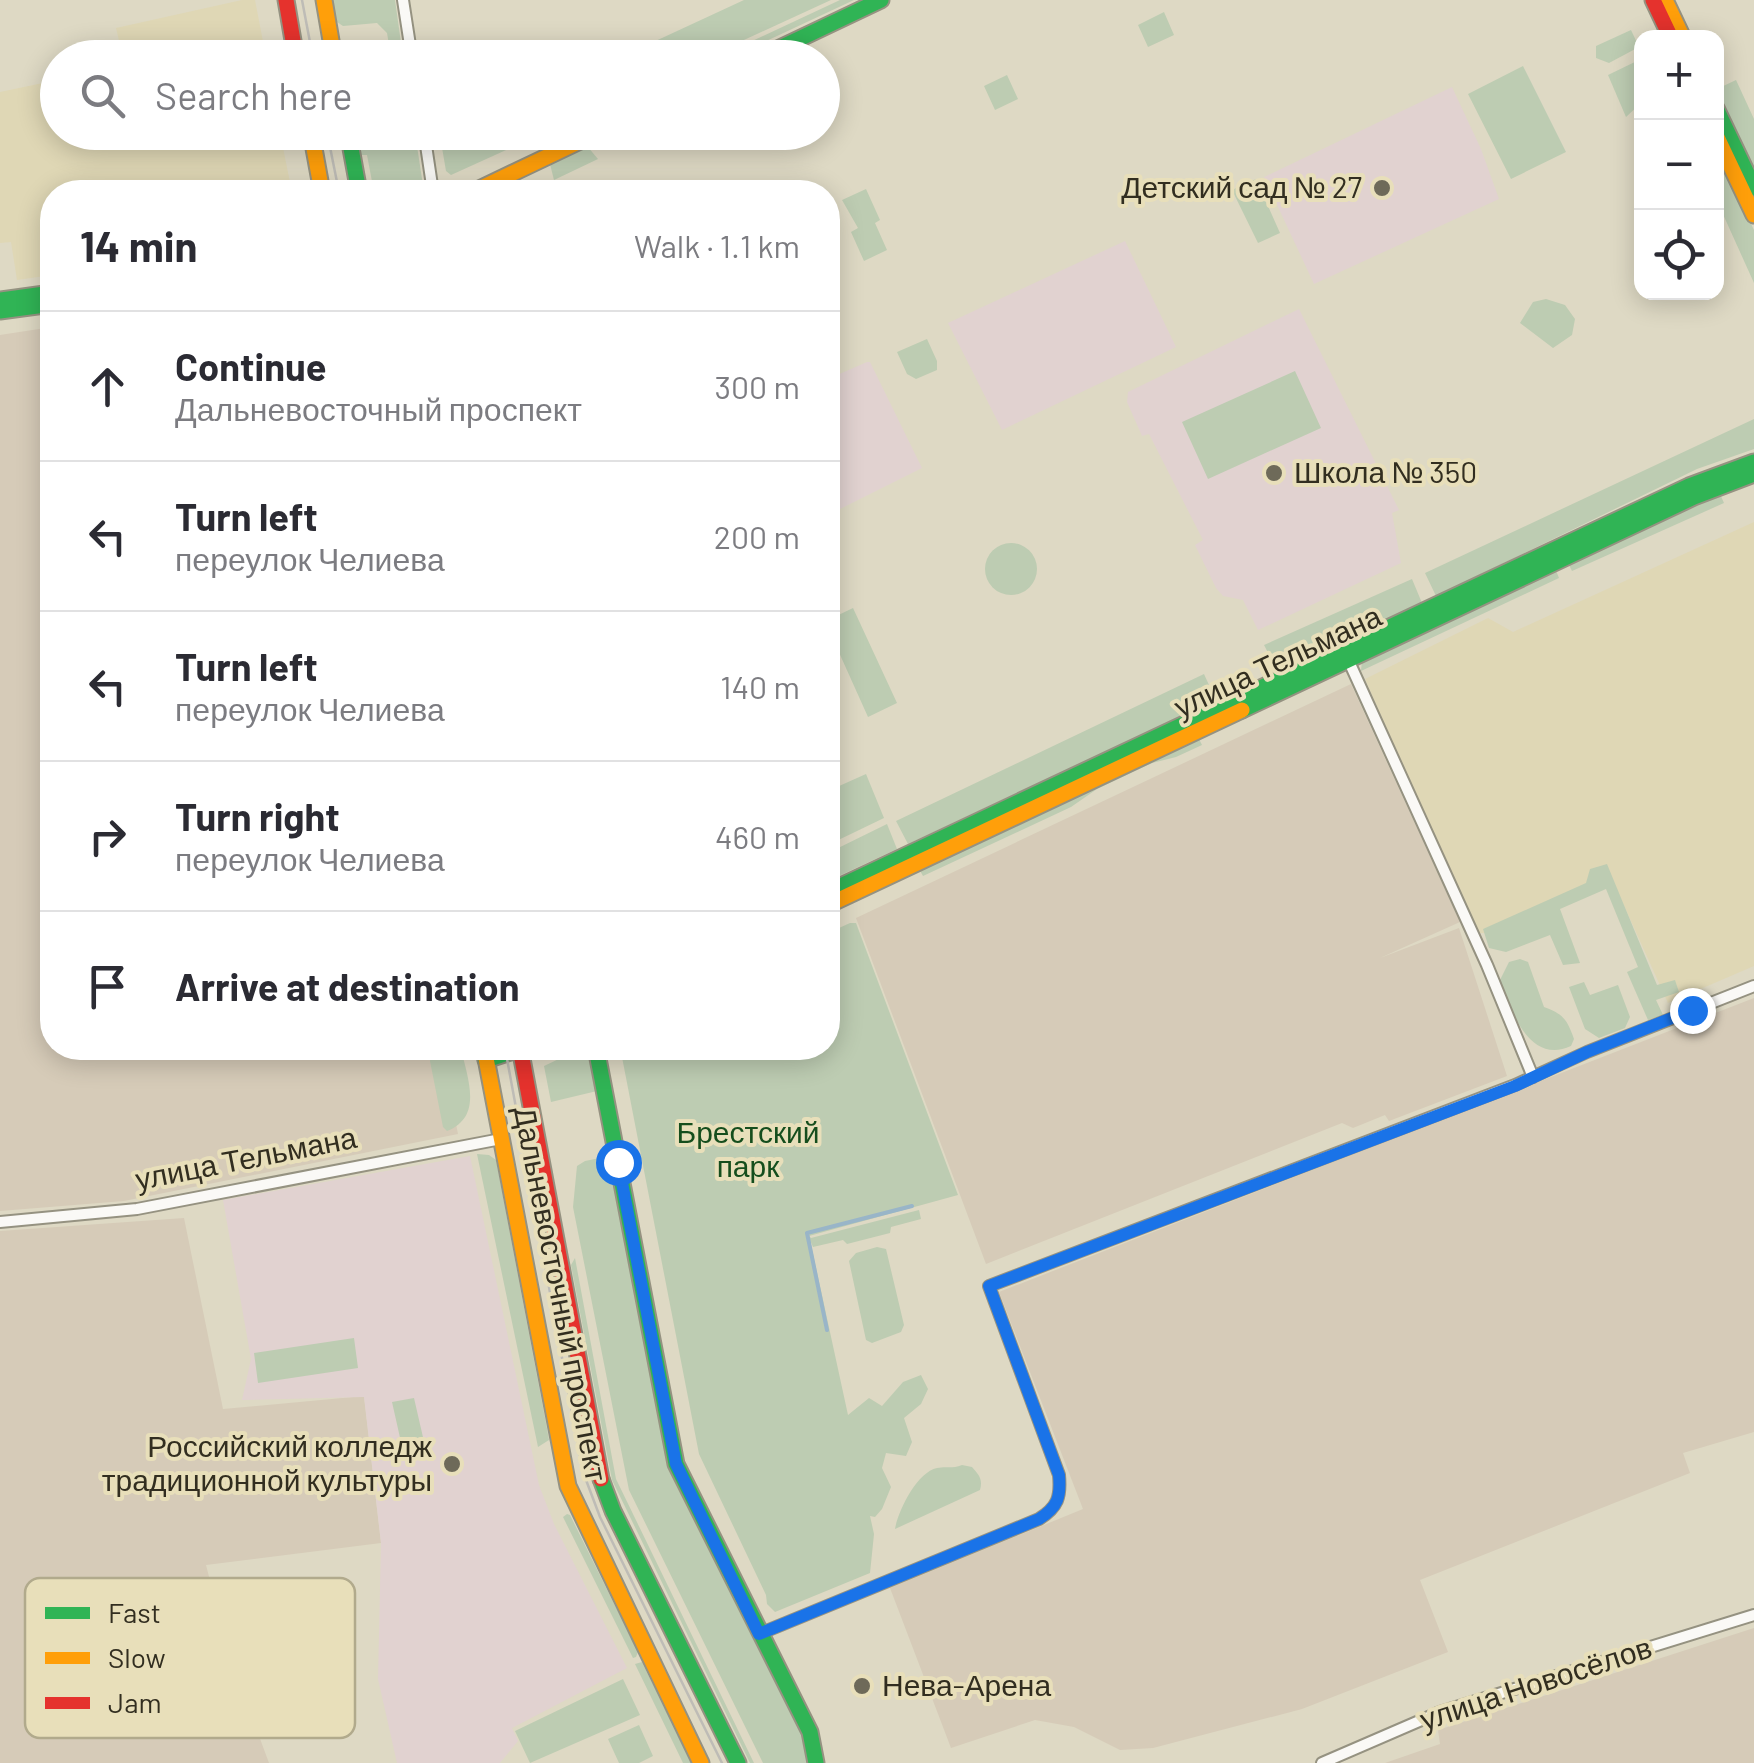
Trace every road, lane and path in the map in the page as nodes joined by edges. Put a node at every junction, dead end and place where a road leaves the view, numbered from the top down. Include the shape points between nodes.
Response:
1 (286, 0) edge
2 (324, 0) edge
3 (403, 0) edge
4 (882, 0) edge
5 (1653, 0) edge
6 (1666, 0) edge
7 (1666, 30) edge
8 (1679, 30) edge
9 (293, 40) edge
10 (331, 40) edge
11 (409, 40) edge
12 (797, 40) edge
13 (1722, 120) edge
14 (314, 150) edge
15 (351, 150) edge
16 (427, 150) edge
17 (562, 150) edge
18 (1724, 152) edge
19 (320, 180) edge
20 (357, 180) edge
21 (431, 180) edge
22 (498, 180) edge
23 (1754, 188) edge
24 (1754, 215) edge
25 (40, 294) edge
26 (0, 300) edge
27 (40, 306) edge
28 (0, 312) edge
29 (1754, 462) edge
30 (1754, 474) edge
31 (1346, 654) junction
32 (840, 886) edge
33 (840, 899) edge
34 (1754, 986) edge
35 (486, 1060) edge
36 (523, 1060) edge
37 (598, 1060) edge
38 (1533, 1077) junction
39 (500, 1139) junction
40 (0, 1222) edge
41 (1754, 1616) edge
42 (759, 1634) junction
43 (701, 1763) edge
44 (738, 1763) edge
45 (816, 1763) edge
46 (1322, 1763) edge

1 - 9 street
2 - 10 street
3 - 11 street
4 - 12 street
5 - 7 street
6 - 8 street
13 - 23 street
14 - 19 street
15 - 20 street
16 - 21 street
17 - 22 street
18 - 24 street
25 - 26 street
27 - 28 street
29 - 31 street, улица Тельмана via 1689,486
30 - 31 street, улица Тельмана
31 - 32 street, улица Тельмана
31 - 33 street, улица Тельмана
31 - 38 street
34 - 38 street
35 - 39 street, Дальневосточный проспект
36 - 44 street, Дальневосточный проспект via 600,1478
37 - 42 street via 676,1464
38 - 42 street via 989,1286 1059,1475 1052,1511
39 - 40 street, улица Тельмана via 137,1209
39 - 43 street, Дальневосточный проспект via 568,1486
41 - 46 street, улица Новосёлов via 1440,1712
42 - 45 street via 810,1732

